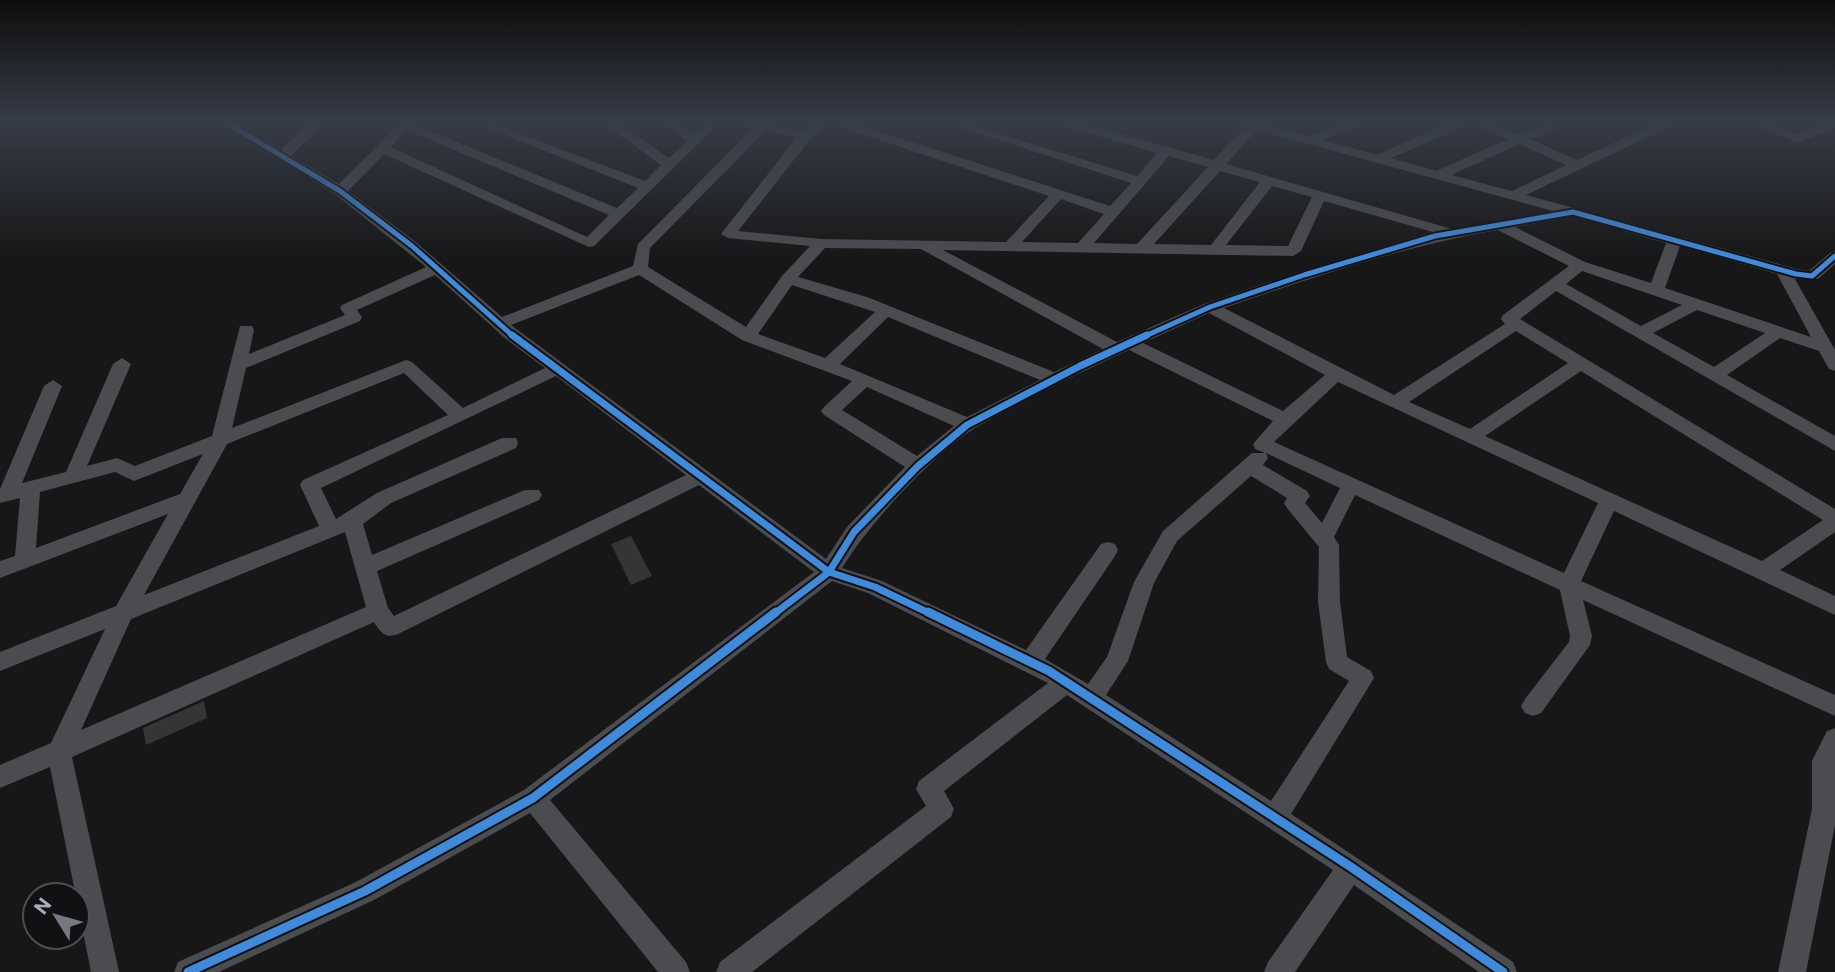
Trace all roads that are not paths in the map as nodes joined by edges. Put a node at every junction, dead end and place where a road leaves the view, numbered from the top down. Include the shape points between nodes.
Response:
1 (302, 167) edge
2 (364, 167) edge
3 (423, 167) edge
4 (510, 167) edge
5 (597, 167) edge
6 (668, 167) edge
7 (721, 167) edge
8 (781, 167) edge
9 (978, 167) edge
10 (1097, 167) edge
11 (1151, 167) edge
12 (1214, 167) edge
13 (1224, 167) edge
14 (1409, 167) edge
15 (1455, 167) edge
16 (1572, 167) edge
17 (1438, 175) junction
18 (1269, 180) junction
19 (1140, 181) junction
20 (647, 187) junction
21 (340, 191) junction
22 (1058, 194) junction
23 (1320, 195) junction
24 (1513, 195) junction
25 (1113, 212) junction
26 (1573, 212) junction
27 (619, 214) junction
28 (1500, 225) junction
29 (1451, 233) junction
30 (1675, 239) junction
31 (821, 243) junction
32 (923, 245) junction
33 (1009, 247) junction
34 (1082, 248) junction
35 (1141, 250) junction
36 (1214, 251) junction
37 (1293, 251) junction
38 (1835, 256) edge
39 (1580, 265) junction
40 (436, 268) junction
41 (640, 269) junction
42 (1325, 269) junction
43 (1783, 270) junction
44 (788, 279) junction
45 (1555, 284) junction
46 (1656, 290) junction
47 (1696, 304) junction
48 (1210, 307) junction
49 (886, 310) junction
50 (499, 324) junction
51 (1516, 324) junction
52 (246, 330) dead end
53 (1779, 331) junction
54 (1642, 333) junction
55 (748, 336) junction
56 (1122, 346) junction
57 (1825, 347) junction
58 (1581, 363) junction
59 (122, 364) dead end
60 (238, 365) junction
61 (828, 365) junction
62 (1835, 365) edge
63 (557, 369) junction
64 (1337, 374) junction
65 (1715, 375) junction
66 (865, 379) junction
67 (1054, 379) junction
68 (53, 386) dead end
69 (1396, 402) junction
70 (461, 416) junction
71 (1285, 419) junction
72 (967, 425) junction
73 (1471, 437) junction
74 (220, 440) junction
75 (509, 443) dead end
76 (1835, 444) edge
77 (1270, 447) junction
78 (918, 466) junction
79 (1249, 466) junction
80 (701, 476) junction
81 (73, 477) junction
82 (1351, 484) junction
83 (31, 488) junction
84 (4, 495) edge
85 (532, 495) dead end
86 (187, 499) junction
87 (1609, 500) junction
88 (1835, 520) edge
89 (352, 521) junction
90 (331, 530) junction
91 (1324, 538) junction
92 (1108, 550) dead end
93 (24, 560) junction
94 (365, 566) junction
95 (0, 570) edge
96 (1763, 571) junction
97 (829, 572) junction
98 (1569, 584) junction
99 (1835, 606) edge
100 (124, 611) junction
101 (378, 611) junction
102 (1031, 661) junction
103 (0, 662) edge
104 (1066, 681) junction
105 (1091, 698) junction
106 (1533, 706) dead end
107 (1835, 706) edge
108 (1835, 739) edge
109 (59, 752) junction
110 (0, 777) edge
111 (533, 797) junction
112 (1829, 812) edge
113 (1276, 818) junction
114 (1351, 867) junction
115 (105, 972) edge
116 (188, 972) edge
117 (676, 972) edge
118 (730, 972) edge
119 (1278, 972) edge
120 (1503, 972) edge
121 (1792, 972) edge

1 - 21 street
2 - 21 street
3 - 27 street via 589,243
4 - 27 street
5 - 20 street
6 - 20 street
7 - 41 street via 643,247
8 - 31 street via 728,234
9 - 22 street
10 - 19 street
11 - 19 street
12 - 35 street
13 - 18 street
14 - 17 street
15 - 17 street
16 - 24 street
17 - 24 street
18 - 23 street
18 - 36 street
19 - 25 street
20 - 27 street
21 - 40 street
22 - 25 street
22 - 33 street
23 - 29 street
23 - 37 street
24 - 26 street
25 - 34 street
26 - 28 street
26 - 30 street
28 - 29 street
28 - 39 street
29 - 42 street
30 - 43 street
30 - 46 street
31 - 32 street
31 - 44 street
32 - 33 street
32 - 56 street
33 - 34 street
34 - 35 street
35 - 36 street
36 - 37 street
37 - 42 street
38 - 43 street via 1812,276
39 - 45 street
39 - 46 street
40 - 50 street
40 - 60 street via 348,308 354,317
41 - 50 street
41 - 55 street
42 - 48 street
43 - 57 street
44 - 49 street
44 - 55 street
45 - 51 street via 1509,319
45 - 54 street
46 - 47 street
47 - 53 street
47 - 54 street
48 - 56 street
48 - 64 street
49 - 61 street
49 - 67 street
50 - 63 street
51 - 58 street
51 - 69 street
52 - 60 street
53 - 57 street
53 - 65 street
54 - 65 street
55 - 61 street
56 - 67 street
56 - 71 street
57 - 62 street
58 - 73 street
58 - 88 street
59 - 81 street
60 - 74 street
61 - 66 street
63 - 70 street
63 - 80 street
64 - 69 street
64 - 71 street
65 - 76 street
66 - 72 street
66 - 78 street via 830,411
67 - 72 street
68 - 84 street
69 - 73 street
70 - 74 street via 406,366
70 - 90 street via 310,485
71 - 77 street via 1262,444
72 - 78 street
73 - 87 street
74 - 81 street via 134,474 117,465
74 - 86 street
75 - 89 street via 400,490
77 - 79 street
77 - 82 street
78 - 97 street via 854,532
79 - 91 street via 1300,496 1294,503
79 - 105 street via 1170,536 1144,582 1117,661
80 - 97 street
80 - 101 street via 390,628
81 - 83 street
82 - 91 street
82 - 98 street
83 - 84 street
83 - 93 street
85 - 94 street
86 - 93 street
86 - 100 street
87 - 96 street
87 - 98 street
88 - 96 street
89 - 90 street
89 - 94 street
90 - 100 street
91 - 113 street via 1329,545 1329,602 1337,662 1363,678
92 - 102 street
93 - 95 street
94 - 101 street
96 - 99 street
97 - 102 street via 875,587
97 - 111 street
98 - 106 street via 1580,645
98 - 107 street
100 - 103 street
100 - 109 street
101 - 109 street
102 - 104 street
104 - 105 street
104 - 118 street via 928,789 942,809
105 - 113 street
108 - 112 street via 1824,761
109 - 110 street
109 - 115 street
111 - 116 street via 365,891
111 - 117 street
112 - 121 street
113 - 114 street
114 - 119 street
114 - 120 street

